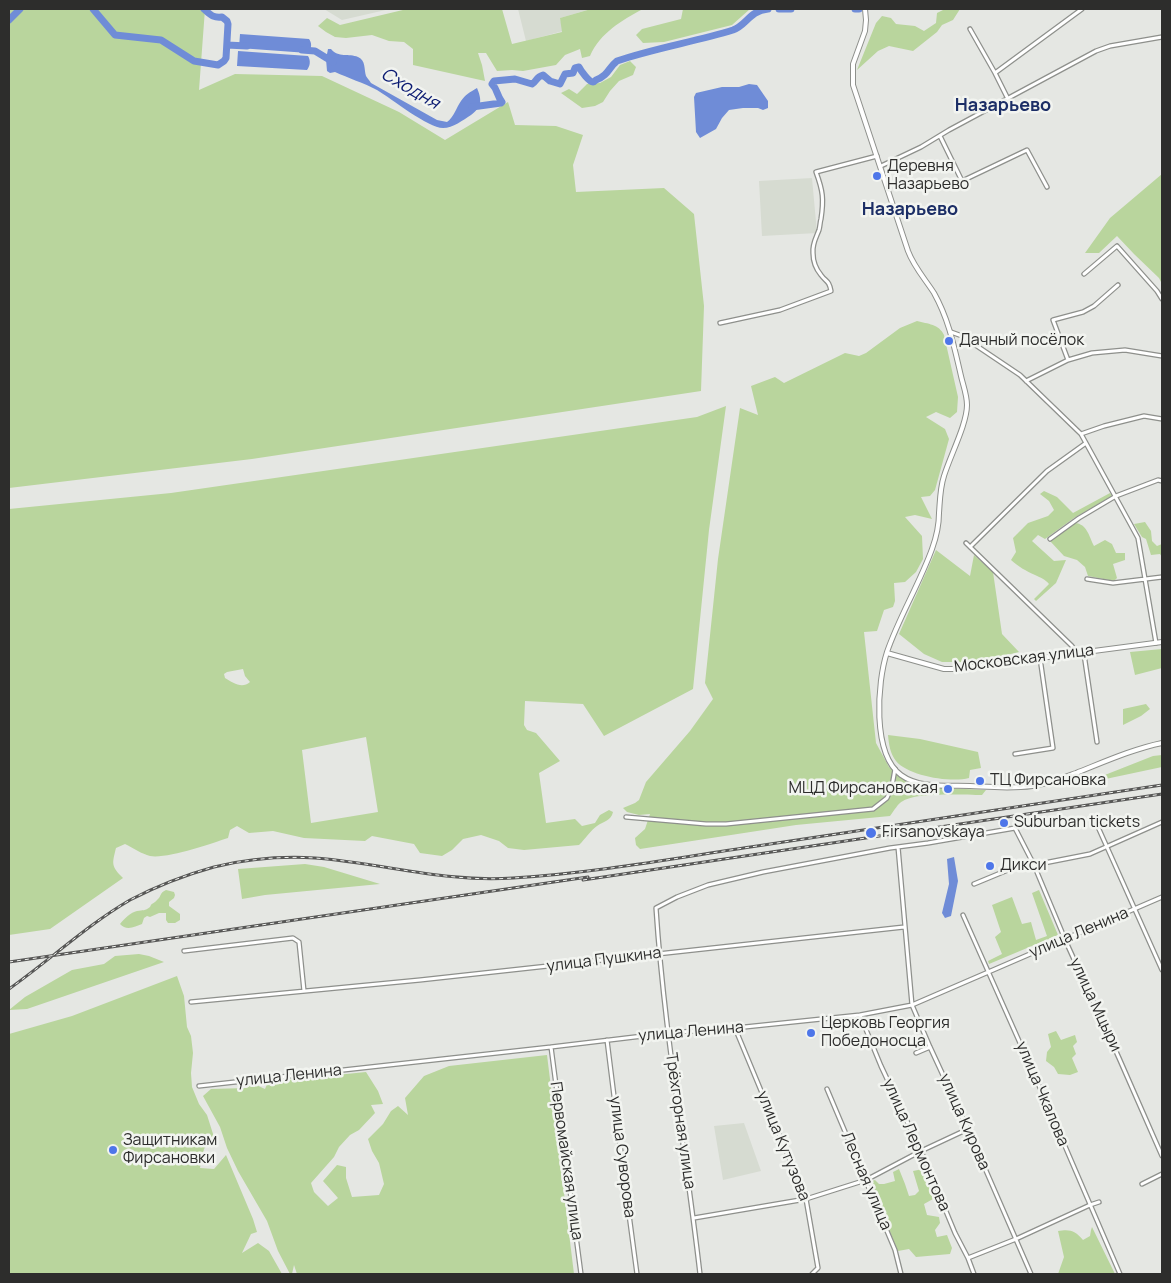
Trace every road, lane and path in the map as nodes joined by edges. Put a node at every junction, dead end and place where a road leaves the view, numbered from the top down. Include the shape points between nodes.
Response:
1 (865, 9) edge
2 (1082, 9) edge
3 (970, 29) dead end
4 (1162, 37) edge
5 (995, 73) junction
6 (1008, 99) junction
7 (940, 136) junction
8 (877, 156) junction
9 (881, 166) junction
10 (1047, 187) dead end
11 (1084, 274) dead end
12 (1118, 285) dead end
13 (1162, 299) edge
14 (720, 323) dead end
15 (951, 332) junction
16 (1162, 356) edge
17 (1068, 360) junction
18 (1026, 381) junction
19 (1162, 419) edge
20 (1081, 434) junction
21 (1086, 443) junction
22 (1162, 481) edge
23 (1116, 496) junction
24 (1050, 539) dead end
25 (966, 544) dead end
26 (970, 547) junction
27 (1162, 577) edge
28 (1087, 579) dead end
29 (1146, 580) junction
30 (1162, 642) edge
31 (1156, 643) junction
32 (1084, 652) junction
33 (887, 653) junction
34 (1077, 653) junction
35 (1040, 658) junction
36 (1097, 742) dead end
37 (1162, 743) edge
38 (1015, 754) dead end
39 (895, 769) junction
40 (626, 817) dead end
41 (1162, 822) edge
42 (1098, 827) dead end
43 (898, 847) junction
44 (1106, 847) junction
45 (1032, 860) junction
46 (1034, 865) junction
47 (974, 884) dead end
48 (1162, 897) edge
49 (1135, 909) junction
50 (963, 915) dead end
51 (904, 927) junction
52 (1065, 939) junction
53 (184, 951) dead end
54 (659, 953) junction
55 (1162, 970) edge
56 (988, 972) junction
57 (304, 991) junction
58 (191, 1002) dead end
59 (912, 1005) junction
60 (860, 1015) junction
61 (734, 1028) junction
62 (668, 1033) junction
63 (607, 1040) junction
64 (551, 1047) junction
65 (930, 1048) junction
66 (916, 1053) dead end
67 (199, 1086) dead end
68 (827, 1089) dead end
69 (968, 1129) junction
70 (920, 1151) junction
71 (1162, 1156) edge
72 (1162, 1174) edge
73 (866, 1180) junction
74 (1142, 1184) dead end
75 (806, 1199) junction
76 (1100, 1202) dead end
77 (1090, 1205) junction
78 (694, 1218) junction
79 (1016, 1238) junction
80 (968, 1258) junction
81 (581, 1274) edge
82 (638, 1274) edge
83 (700, 1274) edge
84 (812, 1274) edge
85 (900, 1274) edge
86 (974, 1274) edge
87 (1032, 1274) edge
88 (1120, 1274) edge

1 - 8 street via 865,31 852,64 852,75
2 - 5 street
3 - 5 street
4 - 6 street via 1096,51
5 - 6 street
6 - 7 street
7 - 9 street
7 - 10 street via 962,181 1027,150
8 - 9 street
8 - 14 street via 816,172 823,200 813,255 831,291 780,310
9 - 15 street via 911,259 933,292
11 - 13 street via 1117,246
12 - 17 street via 1083,312 1052,320
15 - 18 street via 962,336
15 - 33 street via 967,405 964,422 942,480 937,532 932,549
16 - 17 street via 1125,350 1092,353
17 - 18 street
18 - 20 street
19 - 20 street via 1144,416
20 - 21 street
21 - 23 street
21 - 26 street via 1047,472
22 - 23 street
23 - 24 street
23 - 29 street via 1138,538
25 - 26 street
26 - 34 street
27 - 29 street
28 - 29 street via 1113,583
29 - 31 street
30 - 31 street, Московская улица
31 - 32 street, Московская улица
32 - 34 street, Московская улица
32 - 36 street
33 - 35 street, Московская улица via 944,669
33 - 39 street via 880,681 880,715 886,755
34 - 35 street, Московская улица
35 - 38 street via 1054,748
37 - 39 street via 1035,786 995,788 920,783
39 - 40 street via 887,798 873,809 726,824
41 - 44 street
42 - 44 street
43 - 45 street, улица Мцыри via 1015,828
43 - 51 street, улица Кирова
43 - 54 street, Трёхгорная улица via 762,872 708,885 677,897 656,908
44 - 46 street via 1090,854
44 - 49 street
45 - 46 street, улица Мцыри
45 - 47 street
46 - 52 street, улица Мцыри
48 - 49 street, улица Ленина
49 - 52 street, улица Ленина
49 - 55 street
50 - 56 street, улица Чкалова
51 - 54 street, улица Пушкина
51 - 59 street, улица Кирова
52 - 56 street, улица Ленина
52 - 71 street, улица Мцыри
53 - 57 street via 293,938 299,942
54 - 57 street, улица Пушкина
54 - 62 street, Трёхгорная улица
56 - 59 street, улица Ленина
56 - 77 street, улица Чкалова
57 - 58 street, улица Пушкина
59 - 60 street, улица Ленина
59 - 65 street, улица Кирова
60 - 61 street, улица Ленина
60 - 70 street, улица Лермонтова
61 - 62 street, улица Ленина
61 - 75 street, улица Кутузова
62 - 63 street, улица Ленина
62 - 78 street, Трёхгорная улица
63 - 64 street, улица Ленина
63 - 82 street, улица Суворова
64 - 67 street, улица Ленина
64 - 81 street, Первомайская улица
65 - 66 street
65 - 69 street, улица Кирова
68 - 73 street, Лесная улица
69 - 70 street
69 - 79 street, улица Кирова
70 - 73 street
70 - 80 street, улица Лермонтова via 954,1233
72 - 74 street
73 - 75 street
73 - 85 street, Лесная улица via 895,1250
75 - 78 street
75 - 84 street, улица Кутузова via 818,1268
76 - 77 street
77 - 79 street
77 - 88 street, улица Чкалова
78 - 83 street, Трёхгорная улица
79 - 80 street
79 - 87 street, улица Кирова
80 - 86 street, улица Лермонтова

